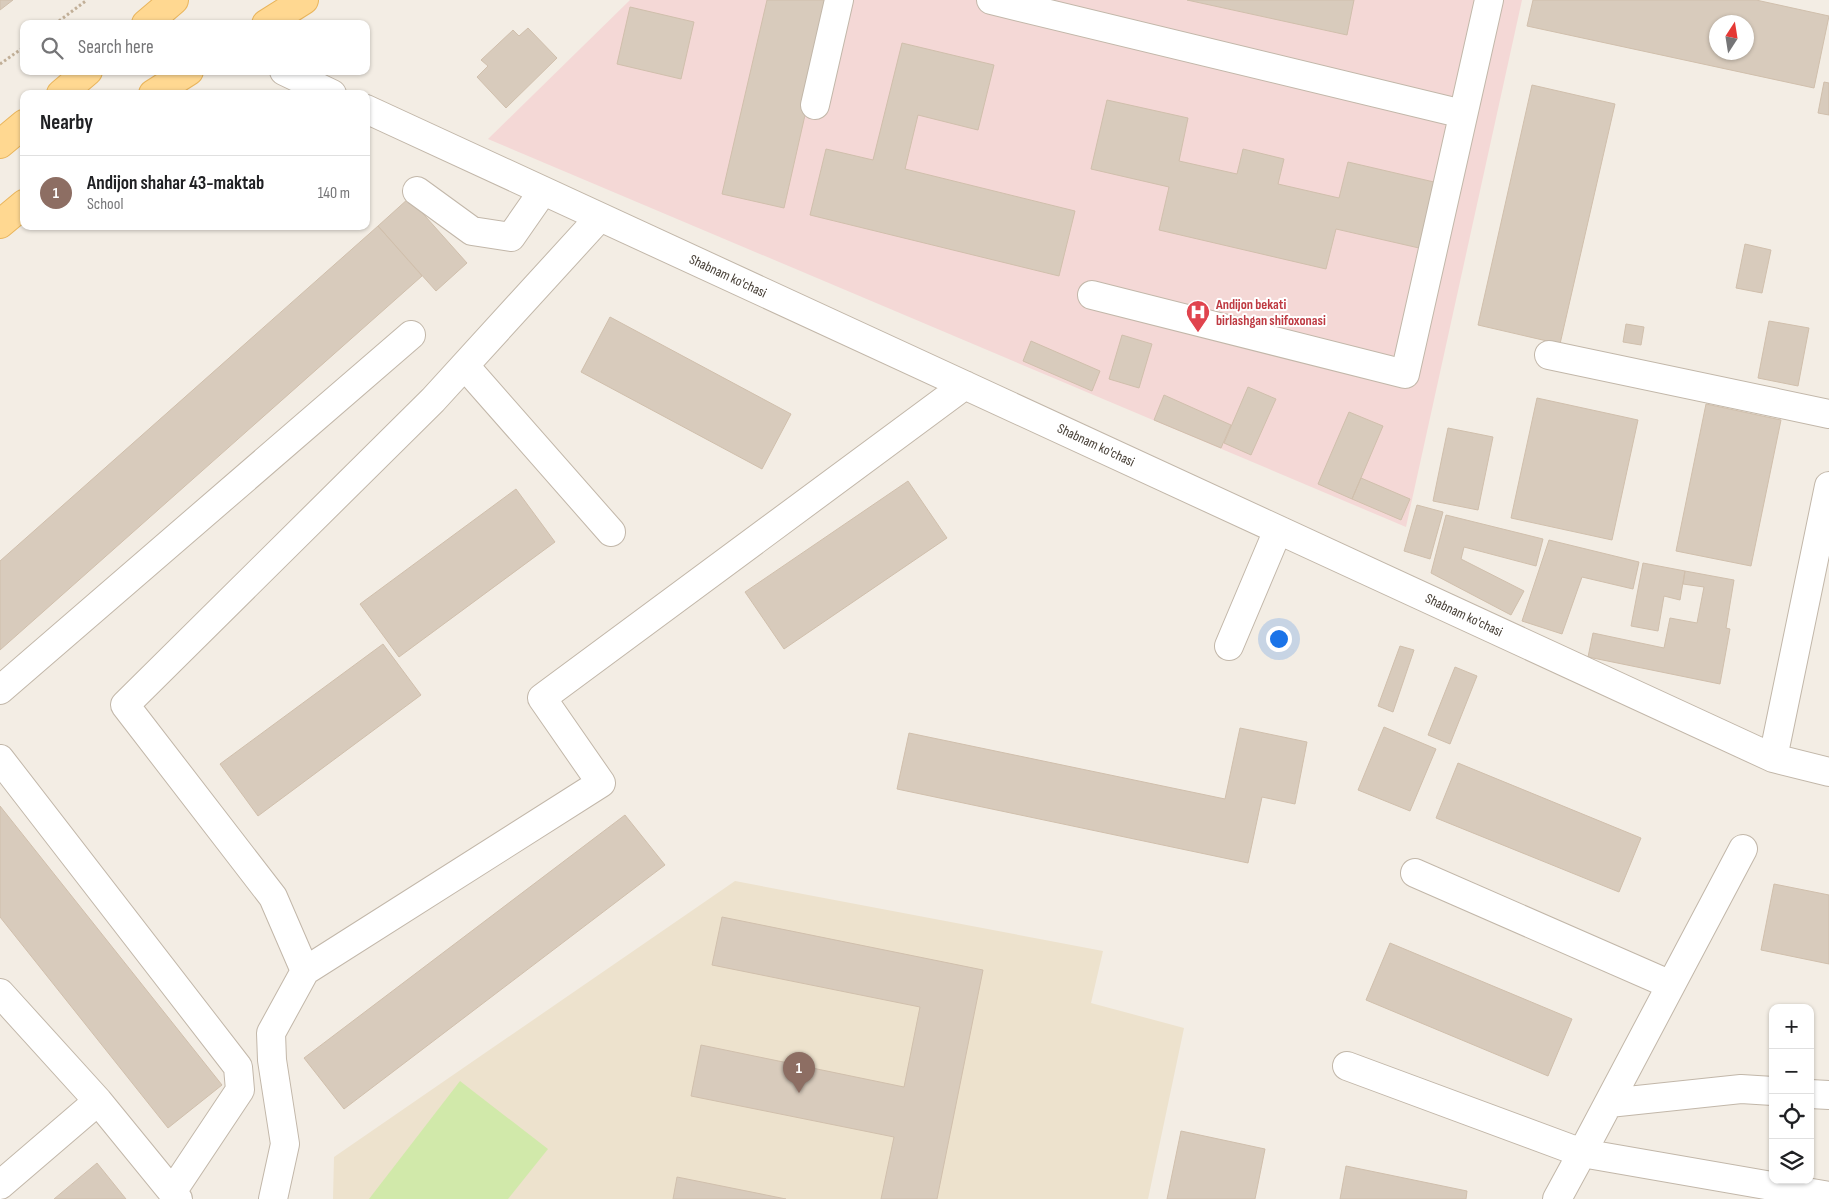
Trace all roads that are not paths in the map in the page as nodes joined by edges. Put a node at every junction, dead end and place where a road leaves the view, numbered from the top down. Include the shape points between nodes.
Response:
1 (174, 0) edge
2 (304, 0) edge
3 (839, 0) edge
4 (991, 0) edge
5 (1489, 0) edge
6 (151, 20) edge
7 (272, 20) edge
8 (83, 75) edge
9 (183, 75) edge
10 (292, 75) edge
11 (66, 90) edge
12 (159, 90) edge
13 (324, 90) edge
14 (815, 106) dead end
15 (370, 111) edge
16 (1463, 114) junction
17 (416, 190) dead end
18 (543, 191) junction
19 (20, 207) edge
20 (600, 217) junction
21 (0, 224) edge
22 (1092, 295) dead end
23 (411, 335) dead end
24 (1549, 355) dead end
25 (465, 366) junction
26 (965, 385) junction
27 (1829, 414) edge
28 (1829, 486) edge
29 (1278, 530) junction
30 (611, 532) dead end
31 (1229, 646) dead end
32 (0, 690) edge
33 (0, 758) edge
34 (1773, 758) junction
35 (1829, 772) edge
36 (1743, 848) dead end
37 (1415, 873) dead end
38 (305, 970) junction
39 (1671, 985) junction
40 (0, 993) edge
41 (1347, 1066) dead end
42 (1769, 1091) edge
43 (1814, 1094) edge
44 (1829, 1095) edge
45 (98, 1101) junction
46 (1609, 1103) junction
47 (1582, 1153) junction
48 (0, 1185) edge
49 (175, 1196) edge
50 (1829, 1196) edge
51 (273, 1199) edge
52 (1558, 1199) edge

1 - 6 main road
2 - 7 main road
3 - 14 street
4 - 16 street
5 - 16 street
8 - 11 main road
9 - 12 main road
10 - 13 street
15 - 18 street, Shabnam ko'chasi
16 - 22 street via 1404,374
17 - 18 street via 472,231 511,237
18 - 20 street, Shabnam ko'chasi
19 - 21 main road
20 - 25 street
20 - 26 street, Shabnam ko'chasi
23 - 32 street
24 - 27 street
25 - 30 street
25 - 38 street via 124,705 273,897
26 - 29 street, Shabnam ko'chasi
26 - 38 street via 542,698 601,783
28 - 34 street
29 - 31 street
29 - 34 street, Shabnam ko'chasi
33 - 49 street via 238,1067 240,1090
34 - 35 street, Shabnam ko'chasi
36 - 39 street
37 - 39 street
38 - 51 street via 271,1033 285,1144
39 - 46 street
40 - 45 street
41 - 47 street
42 - 46 street via 1740,1089
43 - 44 street
45 - 48 street
45 - 49 street
46 - 47 street
47 - 50 street
47 - 52 street

